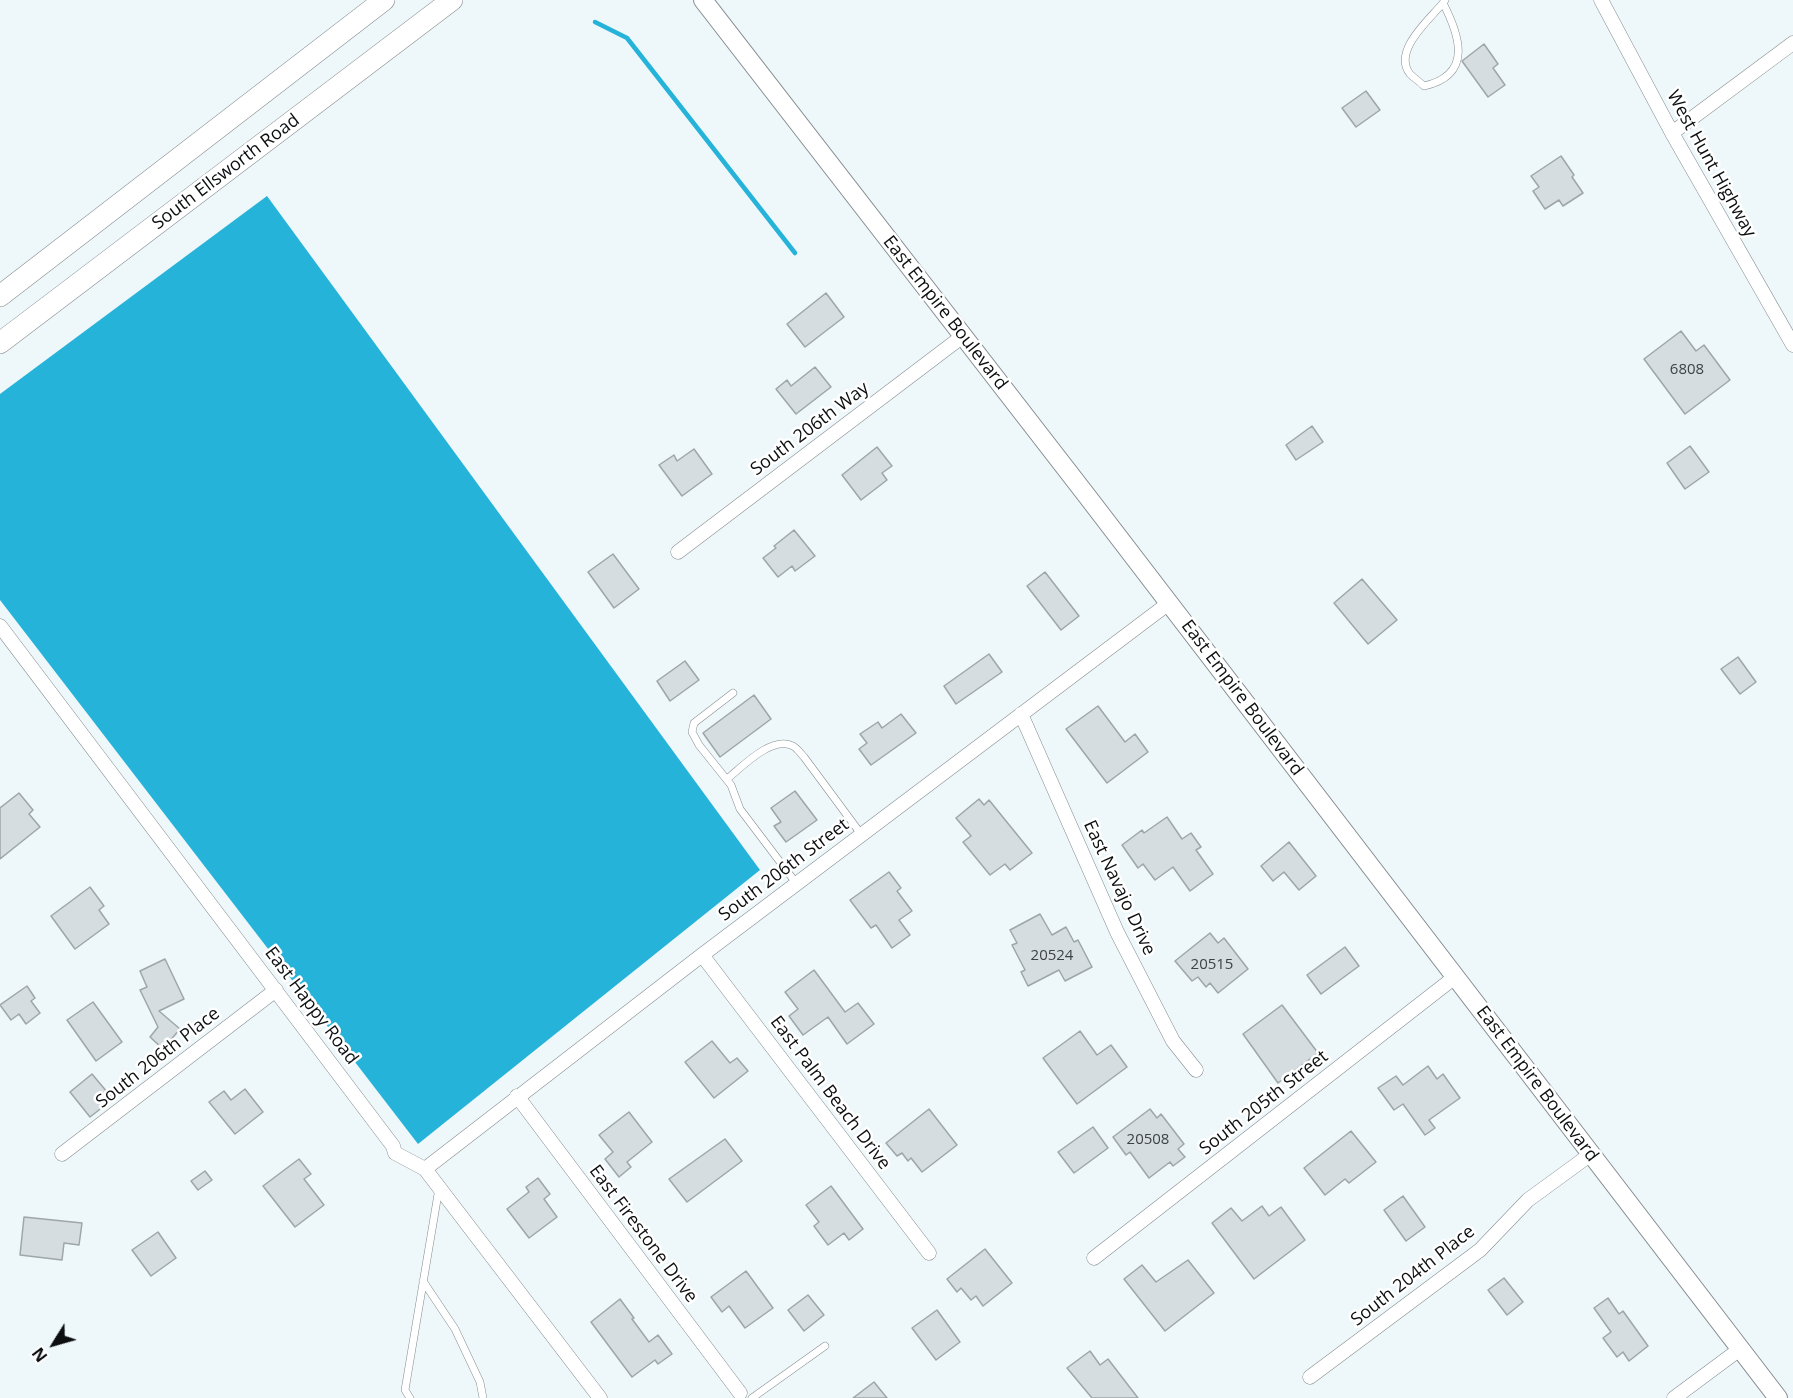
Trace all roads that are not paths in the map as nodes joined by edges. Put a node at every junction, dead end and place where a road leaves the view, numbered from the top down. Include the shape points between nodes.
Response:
1 (384, 0) edge
2 (452, 0) edge
3 (703, 0) edge
4 (1601, 0) edge
5 (1444, 2) edge
6 (1793, 43) edge
7 (1672, 133) junction
8 (0, 296) edge
9 (963, 336) junction
10 (0, 343) edge
11 (1793, 345) edge
12 (678, 552) dead end
13 (1168, 603) junction
14 (0, 626) edge
15 (733, 693) dead end
16 (1021, 714) junction
17 (727, 779) junction
18 (861, 834) junction
19 (796, 883) junction
20 (702, 955) junction
21 (1455, 977) junction
22 (276, 990) junction
23 (1196, 1070) dead end
24 (517, 1096) junction
25 (62, 1154) dead end
26 (1591, 1154) junction
27 (425, 1169) junction
28 (439, 1188) junction
29 (929, 1253) dead end
30 (1094, 1258) dead end
31 (423, 1281) junction
32 (825, 1347) dead end
33 (1740, 1349) junction
34 (1310, 1377) dead end
35 (405, 1394) edge
36 (746, 1396) edge
37 (410, 1398) edge
38 (483, 1398) edge
39 (600, 1398) edge
40 (1674, 1398) edge
41 (1778, 1398) edge

1 - 8 main road
2 - 10 main road, South Ellsworth Road
3 - 9 main road, East Empire Boulevard
4 - 7 street, West Hunt Highway
5 - 5 lane via 1406,48 1404,58 1409,73 1424,86 1440,82 1451,72 1458,57 1458,37
6 - 7 street
7 - 11 street, West Hunt Highway
9 - 12 street, South 206th Way
9 - 13 main road, East Empire Boulevard
13 - 16 street, South 206th Street
13 - 21 main road, East Empire Boulevard
14 - 22 street, East Happy Road
15 - 17 lane via 694,723 692,732
16 - 18 street, South 206th Street
16 - 23 street, East Navajo Drive via 1117,932 1173,1041
17 - 18 lane via 769,746 793,746
17 - 19 lane via 740,808
18 - 19 street, South 206th Street
19 - 20 street, South 206th Street
20 - 24 street, South 206th Street
20 - 29 street, East Palm Beach Drive
21 - 26 main road, East Empire Boulevard
21 - 30 street, South 205th Street
22 - 25 street, South 206th Place
22 - 27 street, East Happy Road via 395,1153
24 - 27 street, South 206th Street
24 - 36 street, East Firestone Drive
26 - 33 main road, East Empire Boulevard
26 - 34 street, South 204th Place via 1528,1200 1480,1250
27 - 28 street, East Happy Road
28 - 31 lane
28 - 39 street, East Happy Road
31 - 35 lane
31 - 38 lane via 455,1329 480,1382
32 - 36 lane
33 - 40 street
33 - 41 main road, East Empire Boulevard
35 - 37 lane

